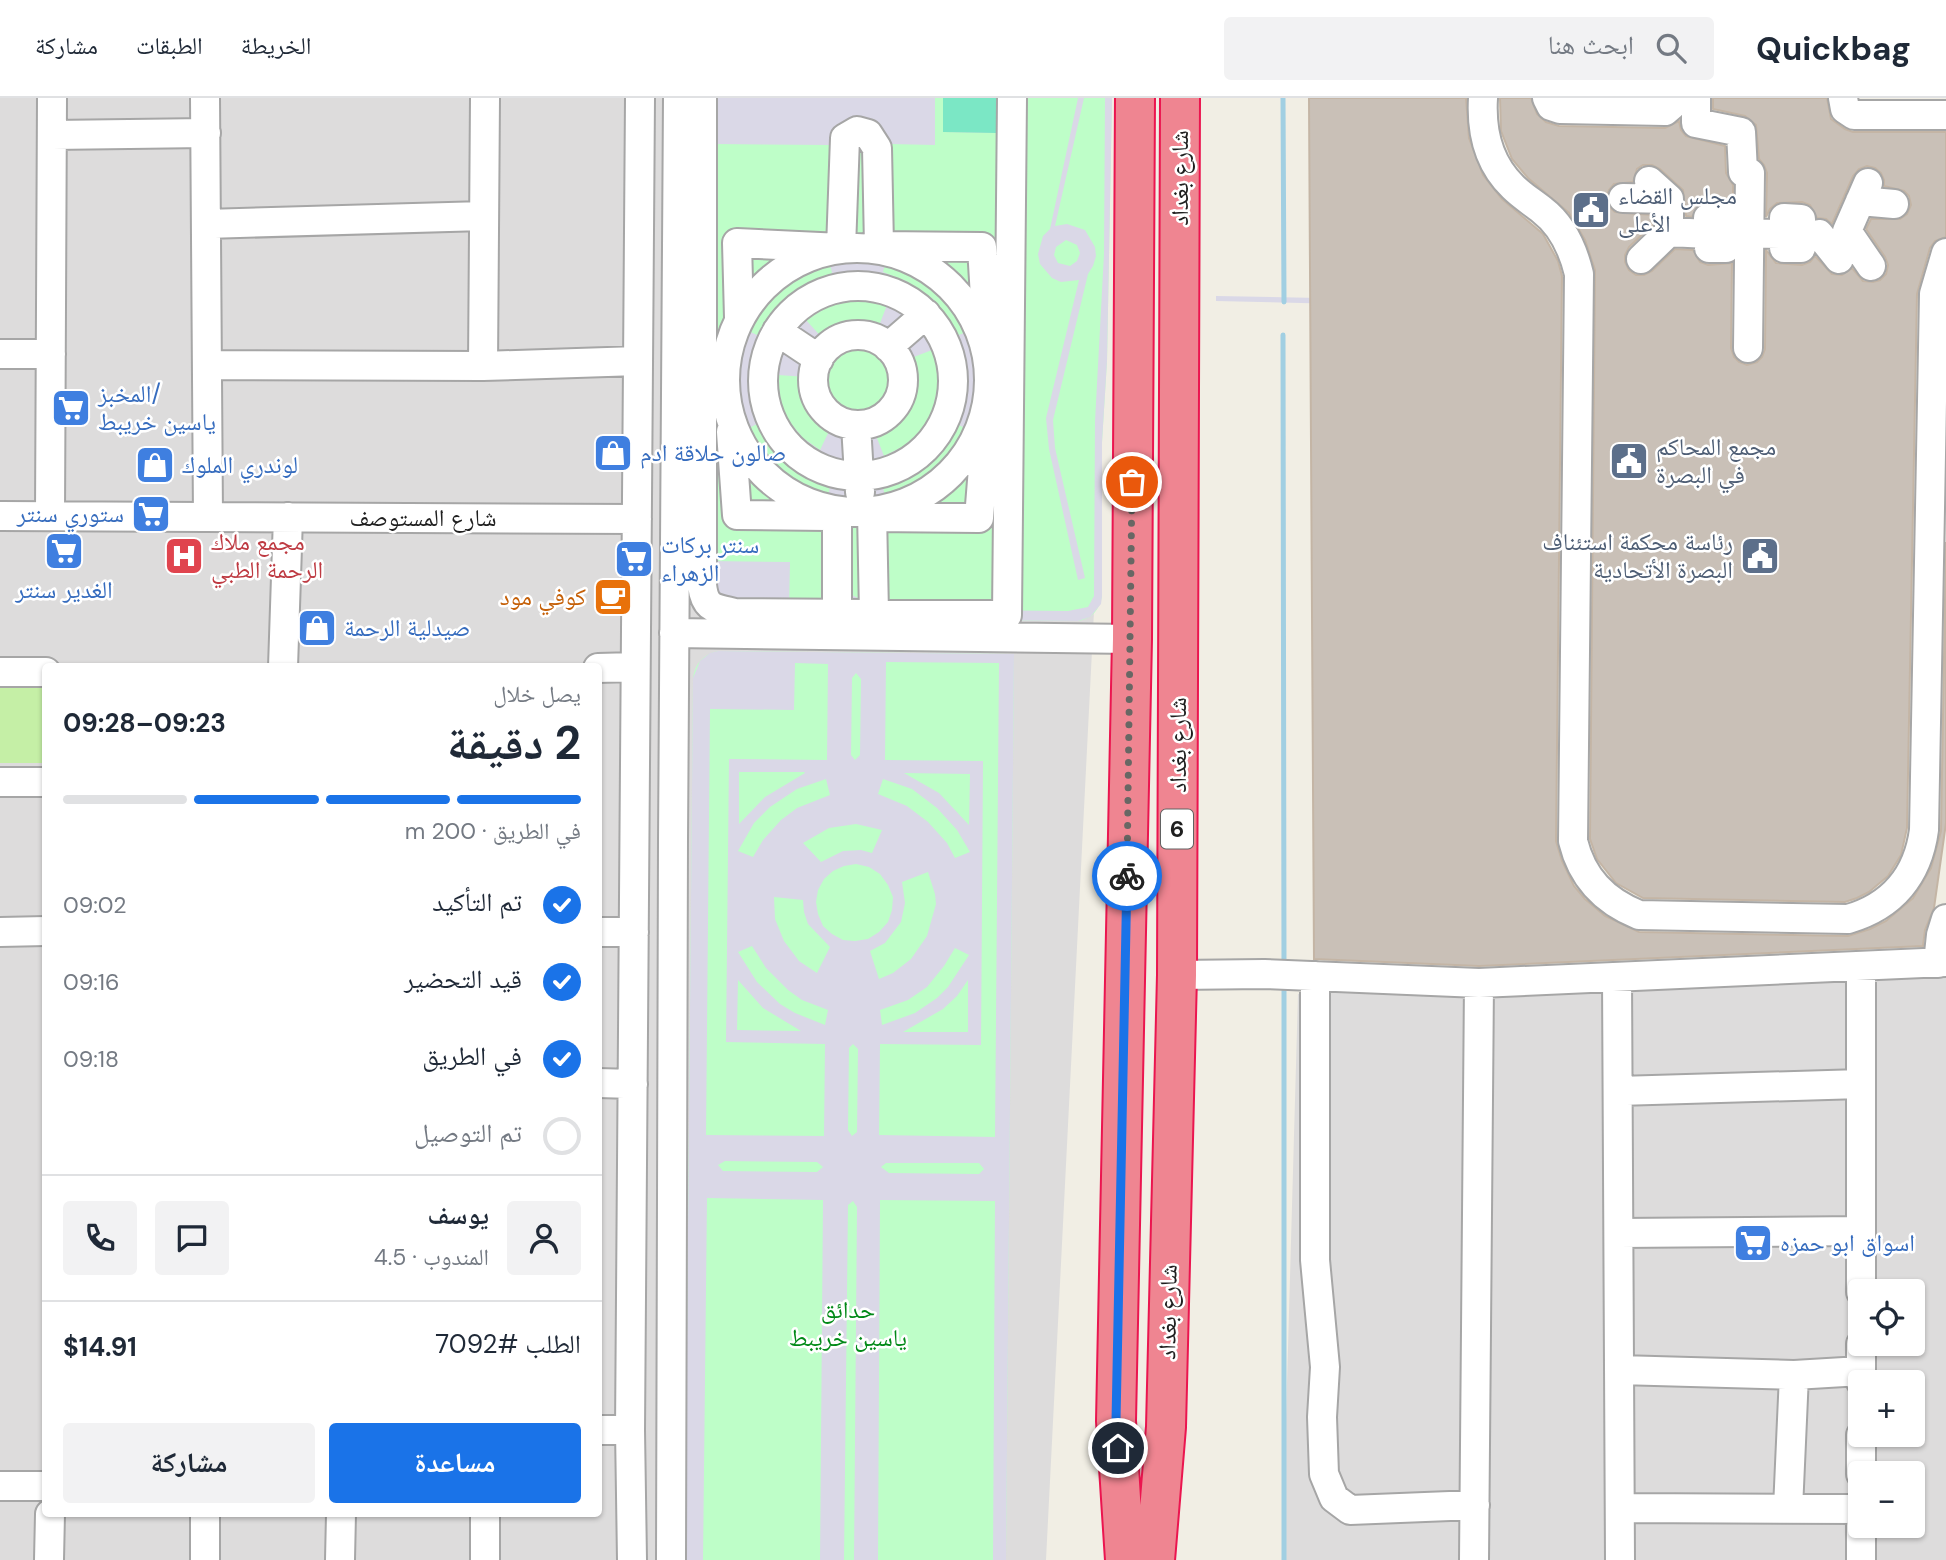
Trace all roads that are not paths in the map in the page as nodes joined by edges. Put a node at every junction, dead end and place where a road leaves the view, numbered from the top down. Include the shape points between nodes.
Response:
1 (52, 98) edge
2 (205, 98) edge
3 (485, 98) edge
4 (640, 98) edge
5 (678, 98) edge
6 (702, 98) edge
7 (1012, 98) edge
8 (1135, 98) edge
9 (1180, 98) edge
10 (1483, 98) edge
11 (1547, 98) edge
12 (1675, 98) edge
13 (1696, 98) edge
14 (1843, 98) edge
15 (1946, 115) edge
16 (206, 133) junction
17 (52, 135) junction
18 (1623, 198) dead end
19 (1894, 204) dead end
20 (484, 216) junction
21 (206, 223) junction
22 (1854, 230) junction
23 (1728, 233) junction
24 (1801, 234) junction
25 (886, 248) junction
26 (838, 249) junction
27 (1946, 253) edge
28 (639, 254) junction
29 (677, 254) junction
30 (1839, 259) dead end
31 (1871, 265) dead end
32 (859, 287) junction
33 (926, 314) junction
34 (739, 318) junction
35 (777, 331) junction
36 (888, 347) junction
37 (1748, 348) dead end
38 (0, 354) edge
39 (51, 354) junction
40 (818, 359) junction
41 (638, 361) junction
42 (207, 365) junction
43 (483, 366) junction
44 (724, 373) junction
45 (952, 377) junction
46 (763, 379) junction
47 (990, 381) junction
48 (730, 419) junction
49 (856, 425) junction
50 (858, 476) junction
51 (857, 513) junction
52 (0, 516) edge
53 (50, 516) junction
54 (208, 517) junction
55 (288, 517) junction
56 (637, 519) junction
57 (837, 614) junction
58 (874, 614) junction
59 (674, 633) junction
60 (1132, 639) junction
61 (284, 663) edge
62 (635, 667) junction
63 (602, 668) edge
64 (42, 671) edge
65 (0, 672) edge
66 (0, 782) edge
67 (42, 782) edge
68 (634, 838) junction
69 (673, 840) junction
70 (1946, 919) edge
71 (42, 931) edge
72 (0, 932) edge
73 (602, 932) edge
74 (634, 932) junction
75 (1942, 963) edge
76 (1861, 967) junction
77 (1177, 975) junction
78 (1306, 976) junction
79 (1617, 977) junction
80 (1479, 983) junction
81 (602, 1083) edge
82 (633, 1084) junction
83 (1861, 1084) junction
84 (1618, 1091) junction
85 (1861, 1231) junction
86 (1619, 1233) junction
87 (1861, 1279) edge
88 (1861, 1366) edge
89 (1619, 1370) junction
90 (1794, 1375) junction
91 (1116, 1421) junction
92 (1166, 1427) junction
93 (602, 1430) edge
94 (630, 1430) junction
95 (0, 1486) edge
96 (42, 1486) edge
97 (1475, 1505) junction
98 (1620, 1507) junction
99 (1788, 1509) junction
100 (1848, 1509) edge
101 (50, 1517) edge
102 (205, 1517) edge
103 (341, 1517) edge
104 (485, 1517) edge
105 (1861, 1538) edge
106 (49, 1560) edge
107 (205, 1560) edge
108 (340, 1560) edge
109 (485, 1560) edge
110 (632, 1560) edge
111 (671, 1560) edge
112 (1103, 1560) edge
113 (1125, 1560) edge
114 (1155, 1560) edge
115 (1176, 1560) edge
116 (1474, 1560) edge
117 (1620, 1560) edge
118 (1861, 1560) edge

1 - 17 street
2 - 16 street
3 - 20 street
4 - 28 street
5 - 29 street
6 - 57 street via 704,598 713,608 735,613
7 - 58 street via 1007,615
8 - 60 highway, شارع بغداد / 6
9 - 77 highway, شارع بغداد / 6
10 - 27 street via 1485,135 1494,163 1511,186 1556,223 1571,247 1579,274 1573,841 1580,864 1594,885 1614,903 1639,915 1849,919 1891,898 1918,860 1924,830 1934,294
11 - 12 street via 1551,106 1560,109 1665,111
13 - 23 street via 1696,122 1741,132 1743,172 1750,173
14 - 15 street via 1845,109 1854,115
16 - 17 street
16 - 21 street
17 - 39 street
18 - 23 street via 1658,227
19 - 22 street via 1864,192
20 - 21 street
20 - 43 street
21 - 42 street
22 - 24 street
22 - 31 street
23 - 24 street
23 - 37 street
24 - 30 street
25 - 26 street
25 - 26 street via 879,246 877,148 868,134 857,131 845,138
25 - 32 street
25 - 47 street via 914,260 954,290 981,332
25 - 47 street via 982,247
26 - 32 street
26 - 34 street via 792,264 771,278
26 - 34 street via 737,243
28 - 29 street
28 - 41 street
29 - 59 street
32 - 33 street via 895,293
32 - 35 street via 822,292 791,313
33 - 36 street
33 - 45 street via 946,346
34 - 44 street
35 - 40 street
35 - 46 street
36 - 40 street via 875,338 853,335 833,343
36 - 49 street via 902,371 898,403 883,419
38 - 39 street
39 - 53 street
40 - 49 street via 813,380 818,400 832,417
41 - 43 street
41 - 56 street
42 - 43 street
42 - 54 street
44 - 46 street
44 - 48 street
45 - 47 street
45 - 50 street via 946,419 924,449 893,469
46 - 50 street via 770,415 790,447 820,468
47 - 51 street via 979,432 950,475 906,504
47 - 51 street via 979,518
48 - 51 street via 752,462 789,494 811,504
48 - 51 street via 737,515
49 - 50 street
50 - 51 street
51 - 57 street
51 - 58 street
52 - 53 street, شارع المستوصف
53 - 54 street, شارع المستوصف
54 - 55 street, شارع المستوصف
55 - 56 street, شارع المستوصف
55 - 61 street
56 - 62 street
57 - 58 street
59 - 60 street
59 - 69 street
60 - 91 highway, شارع بغداد / 6
62 - 63 street
62 - 68 street
64 - 65 street
66 - 67 street
68 - 69 street
68 - 74 street
69 - 111 street
70 - 75 street via 1941,935
71 - 72 street
73 - 74 street
74 - 82 street
75 - 76 street
76 - 79 street
76 - 83 street
77 - 78 street
77 - 92 highway, شارع بغداد / 6
78 - 80 street
78 - 97 street via 1315,1260 1325,1367 1324,1474 1334,1498 1350,1510
79 - 80 street
79 - 84 street
80 - 97 street
81 - 82 street
82 - 94 street
83 - 84 street
83 - 85 street
84 - 86 street
85 - 86 street
85 - 87 street
86 - 89 street
88 - 90 street
89 - 90 street
89 - 98 street
90 - 99 street
91 - 112 highway
91 - 113 highway, شارع بغداد / 6
92 - 114 highway, شارع بغداد / 6
92 - 115 highway
93 - 94 street
94 - 110 street
95 - 96 street
97 - 116 street
98 - 99 street
98 - 117 street
99 - 100 street
101 - 106 street
102 - 107 street
103 - 108 street
104 - 109 street
105 - 118 street

